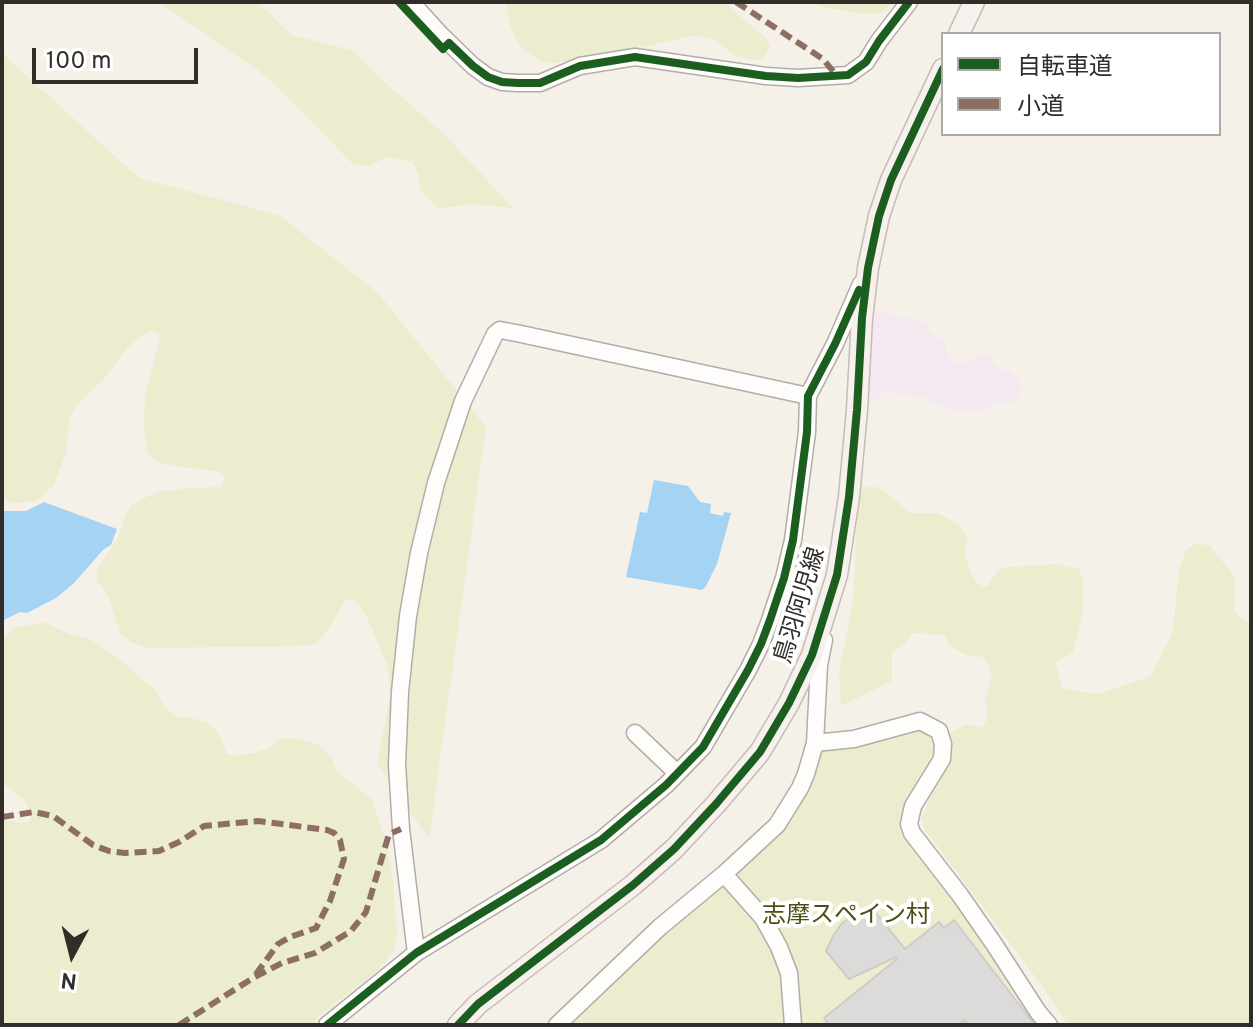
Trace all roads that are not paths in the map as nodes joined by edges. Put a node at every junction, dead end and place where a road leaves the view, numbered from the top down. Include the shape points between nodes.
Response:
1 (411, 2) edge
2 (909, 2) edge
3 (974, 2) edge
4 (960, 32) edge
5 (941, 73) edge
6 (868, 268) junction
7 (808, 396) junction
8 (837, 575) junction
9 (635, 733) dead end
10 (815, 743) junction
11 (677, 773) junction
12 (724, 874) junction
13 (416, 953) junction
14 (330, 1024) edge
15 (458, 1025) edge
16 (557, 1025) edge
17 (793, 1025) edge
18 (1049, 1025) edge

1 - 2 street via 473,66 488,77 518,83 540,83 580,66 635,57 766,76 848,75 866,62
3 - 4 main road
5 - 6 main road, 鳥羽阿児線 via 891,180
6 - 7 street
6 - 8 main road, 鳥羽阿児線 via 849,497
7 - 11 street via 793,540 770,620 719,723
7 - 13 street via 521,334 495,334 463,401 436,483 408,616 397,764
8 - 10 street via 819,665
8 - 15 main road, 鳥羽阿児線 via 812,655 789,703 760,752 725,794 633,885
9 - 11 street
10 - 12 street via 800,788 777,825
10 - 18 street via 854,739 920,721 939,731 942,759 913,806 912,833
11 - 13 street via 601,840
12 - 16 street
12 - 17 street via 763,918 779,947 789,973
13 - 14 street

